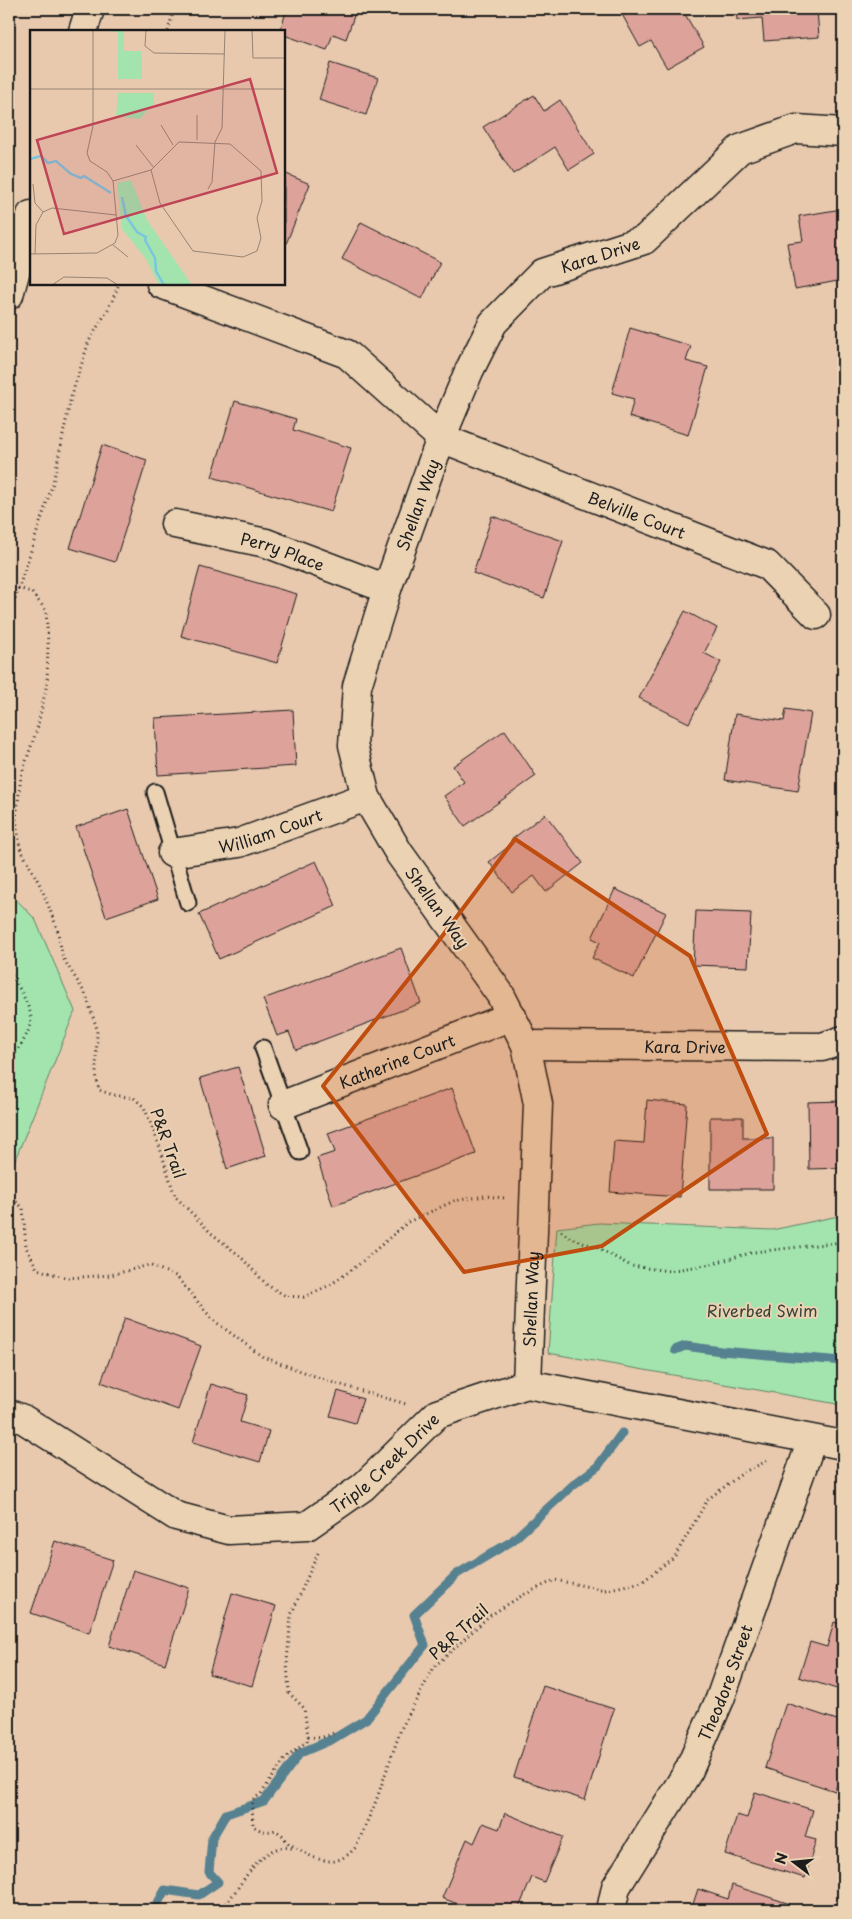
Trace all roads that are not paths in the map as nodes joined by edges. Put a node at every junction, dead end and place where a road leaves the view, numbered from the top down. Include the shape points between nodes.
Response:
1 (90, 9) edge
2 (83, 30) edge
3 (843, 132) edge
4 (24, 228) edge
5 (164, 285) edge
6 (9, 295) edge
7 (441, 438) junction
8 (175, 524) dead end
9 (386, 589) junction
10 (816, 615) dead end
11 (155, 792) dead end
12 (366, 797) junction
13 (172, 853) junction
14 (188, 903) dead end
15 (512, 1016) junction
16 (843, 1040) edge
17 (526, 1045) junction
18 (263, 1048) dead end
19 (284, 1105) junction
20 (300, 1152) dead end
21 (527, 1384) junction
22 (9, 1414) edge
23 (802, 1439) junction
24 (843, 1445) edge
25 (611, 1910) edge

1 - 2 street
3 - 7 street, Kara Drive via 796,129 740,149 644,240 542,273 493,323
4 - 6 street
5 - 7 street via 347,354
7 - 9 street, Shellan Way
7 - 10 street, Belville Court via 767,565
8 - 9 street, Perry Place via 266,542
9 - 12 street, Shellan Way via 357,686 354,745
11 - 13 lane
12 - 13 street, William Court via 238,843
12 - 15 street, Shellan Way via 400,853 500,994
13 - 14 lane
15 - 17 street, Shellan Way
15 - 19 street, Katherine Court
16 - 17 street, Kara Drive via 822,1047
17 - 21 street, Shellan Way via 538,1104
18 - 19 lane
19 - 20 lane
21 - 22 street, Triple Creek Drive via 437,1414 363,1487 307,1526 230,1530 176,1516 23,1419
21 - 23 street, Triple Creek Drive
23 - 24 street, Triple Creek Drive
23 - 25 street, Theodore Street via 720,1700 688,1770 616,1887

